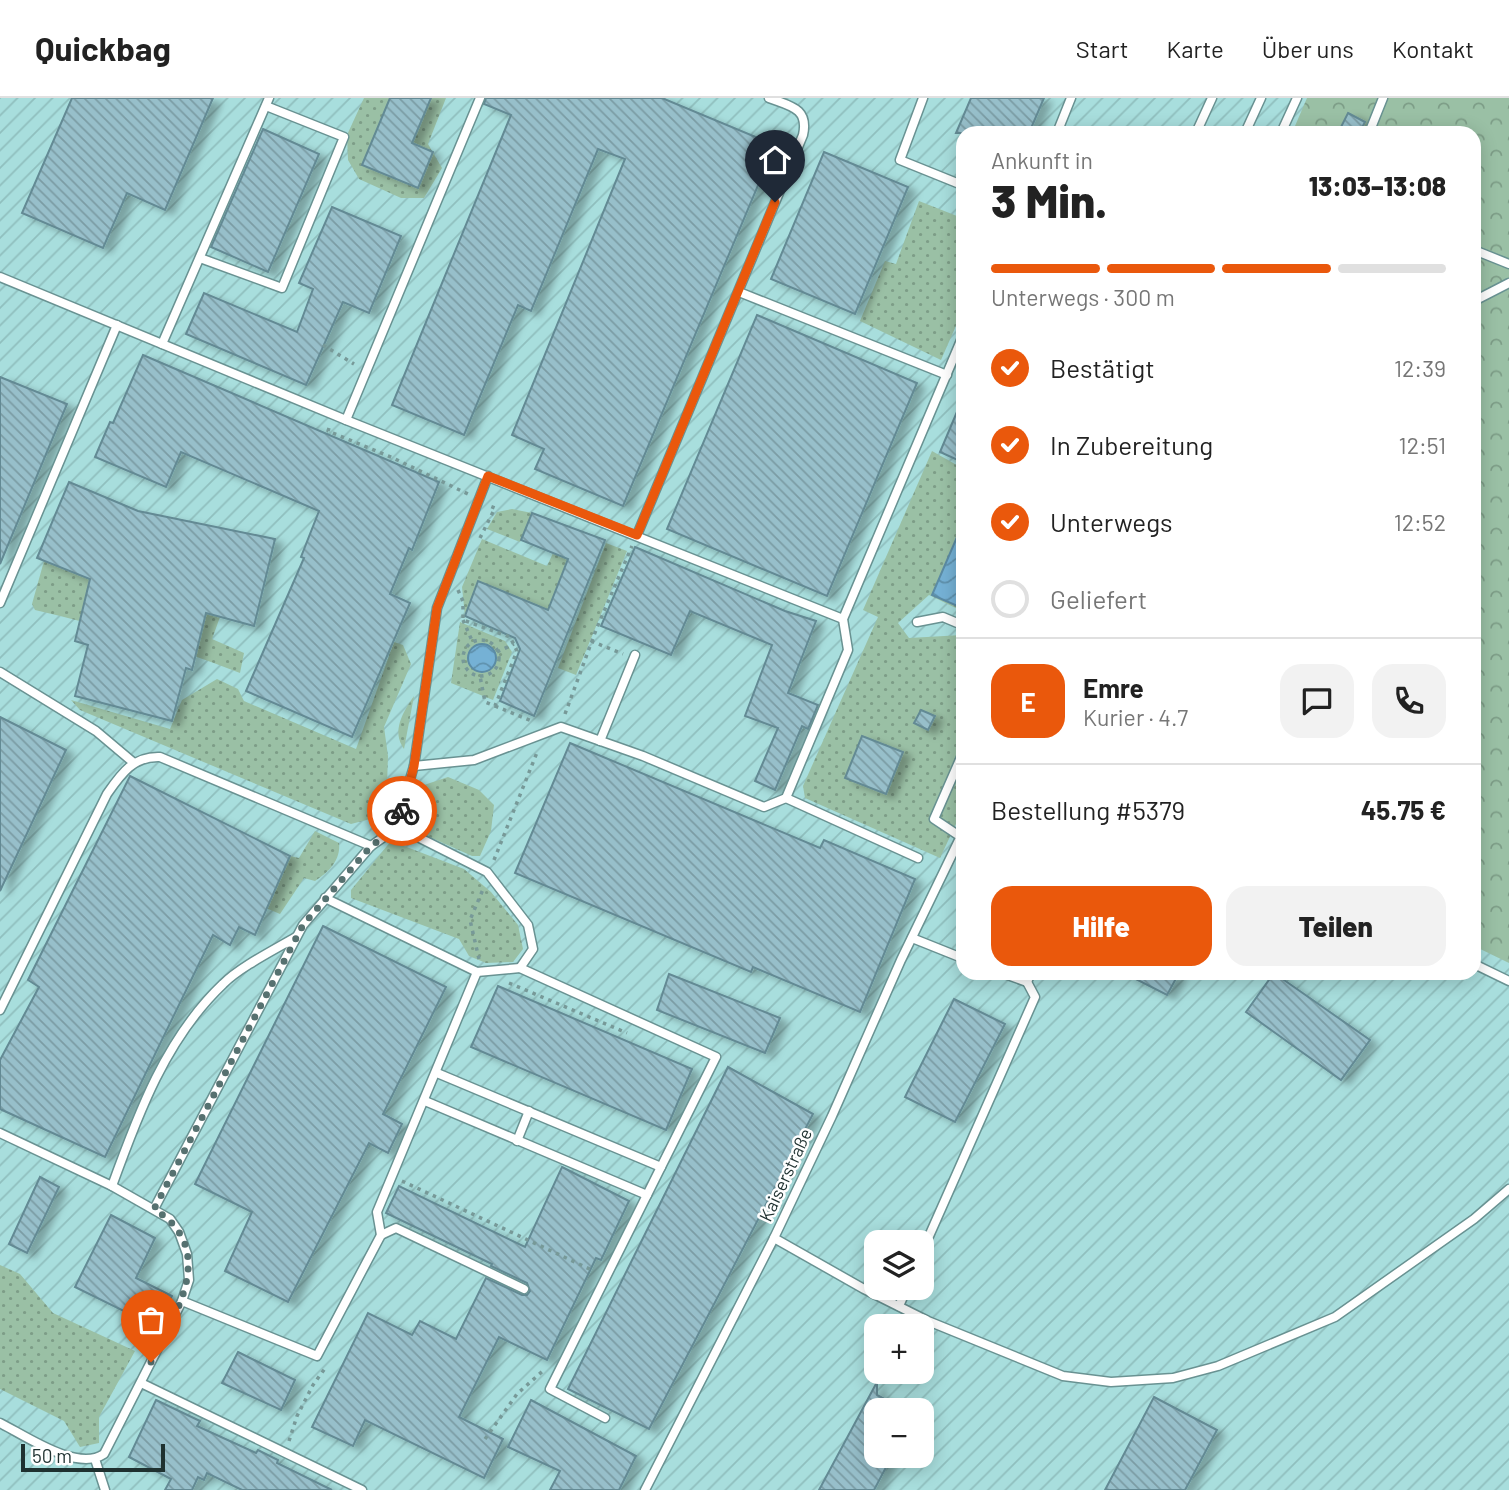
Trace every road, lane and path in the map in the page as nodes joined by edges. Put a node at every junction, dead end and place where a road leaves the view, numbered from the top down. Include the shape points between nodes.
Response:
1 (480, 98) edge
2 (769, 98) edge
3 (923, 98) edge
4 (1071, 98) edge
5 (1212, 98) edge
6 (1261, 98) edge
7 (1297, 98) edge
8 (1383, 98) edge
9 (267, 102) edge
10 (1060, 126) edge
11 (1199, 126) edge
12 (1248, 126) edge
13 (1284, 126) edge
14 (1372, 126) edge
15 (956, 183) edge
16 (1481, 253) edge
17 (200, 258) junction
18 (1509, 264) edge
19 (0, 277) edge
20 (1509, 283) edge
21 (739, 292) junction
22 (1481, 297) edge
23 (117, 325) junction
24 (162, 344) junction
25 (323, 345) dead end
26 (956, 352) edge
27 (356, 366) dead end
28 (947, 374) junction
29 (335, 415) junction
30 (346, 420) junction
31 (488, 476) junction
32 (479, 500) junction
33 (637, 535) junction
34 (480, 539) dead end
35 (461, 580) dead end
36 (0, 603) edge
37 (843, 619) junction
38 (463, 620) junction
39 (917, 622) dead end
40 (956, 622) edge
41 (591, 641) junction
42 (473, 643) junction
43 (514, 644) junction
44 (497, 652) junction
45 (635, 655) joint
46 (0, 672) edge
47 (480, 676) junction
48 (566, 714) dead end
49 (600, 741) junction
50 (134, 763) junction
51 (414, 766) junction
52 (956, 769) edge
53 (786, 797) junction
54 (396, 826) junction
55 (956, 832) edge
56 (371, 846) junction
57 (956, 849) edge
58 (918, 858) dead end
59 (325, 898) junction
60 (298, 935) junction
61 (912, 938) junction
62 (956, 956) edge
63 (1481, 967) edge
64 (520, 968) junction
65 (477, 972) junction
66 (1022, 980) edge
67 (1509, 981) edge
68 (1027, 982) joint
69 (0, 1010) edge
70 (437, 1073) junction
71 (425, 1101) junction
72 (529, 1111) junction
73 (0, 1133) edge
74 (517, 1141) junction
75 (661, 1167) junction
76 (400, 1180) dead end
77 (112, 1186) junction
78 (1509, 1189) edge
79 (646, 1195) junction
80 (154, 1209) junction
81 (932, 1230) edge
82 (382, 1235) junction
83 (774, 1238) junction
84 (598, 1273) dead end
85 (524, 1289) dead end
86 (901, 1300) edge
87 (182, 1301) junction
88 (899, 1306) junction
89 (141, 1383) junction
90 (313, 1385) dead end
91 (297, 1416) dead end
92 (605, 1418) dead end
93 (0, 1423) edge
94 (95, 1459) junction
95 (105, 1490) edge
96 (362, 1490) edge
97 (645, 1490) edge

1 - 30 lane
2 - 21 lane via 793,107 806,123
3 - 15 lane via 900,160
4 - 10 lane
5 - 11 lane
6 - 12 lane
7 - 13 lane
8 - 14 lane
9 - 17 lane
9 - 17 lane via 344,137 282,288
16 - 18 lane
17 - 24 lane
19 - 23 lane
20 - 22 lane
21 - 28 lane
21 - 33 lane
23 - 24 lane
23 - 36 lane
24 - 29 lane
25 - 27 path
26 - 28 lane
28 - 37 lane
29 - 30 lane
29 - 32 path via 328,430
30 - 31 lane
31 - 32 lane
31 - 33 lane
32 - 34 path via 495,508
32 - 51 lane via 437,608
33 - 37 lane
33 - 41 path
35 - 38 path via 457,590 463,601
37 - 53 lane via 848,650
38 - 42 path
38 - 43 path via 510,637
39 - 40 lane via 943,617
41 - 45 path
41 - 48 path
42 - 44 path via 487,642
42 - 47 path via 463,655 464,665
43 - 44 path
43 - 47 path via 517,651 495,706 485,702
44 - 47 path via 497,667
45 - 49 lane
46 - 50 lane via 96,731
49 - 51 lane via 561,727 474,760
49 - 53 lane via 764,807
50 - 56 lane via 146,756 160,757
50 - 69 lane via 107,794
51 - 54 lane
52 - 55 lane via 934,819
53 - 58 lane
54 - 56 lane
54 - 64 lane via 487,873 528,925 533,949
56 - 59 lane
57 - 61 lane, Kaiserstraße
59 - 60 lane
59 - 65 lane
60 - 77 lane via 225,982 195,1015 136,1117
60 - 80 lane
61 - 62 lane
61 - 83 lane, Kaiserstraße
63 - 67 lane
64 - 65 lane
64 - 75 lane via 716,1057
65 - 70 lane
66 - 68 lane
68 - 81 lane via 1035,997
70 - 71 lane
70 - 72 lane
71 - 74 lane
71 - 82 lane via 377,1212
72 - 74 lane
72 - 75 lane
73 - 77 lane
74 - 79 lane
75 - 79 lane
76 - 84 path
77 - 80 lane
78 - 88 lane via 1335,1317 1218,1366 1173,1378 1111,1382 1063,1376
79 - 92 lane via 551,1389
80 - 87 lane via 170,1219 187,1254 189,1280
82 - 85 lane via 396,1228
82 - 87 lane via 317,1356
83 - 88 lane
83 - 97 lane, Kaiserstraße
86 - 88 lane
87 - 89 lane
89 - 94 lane via 108,1449
89 - 96 lane
90 - 91 path
93 - 94 lane via 68,1457
94 - 95 lane

